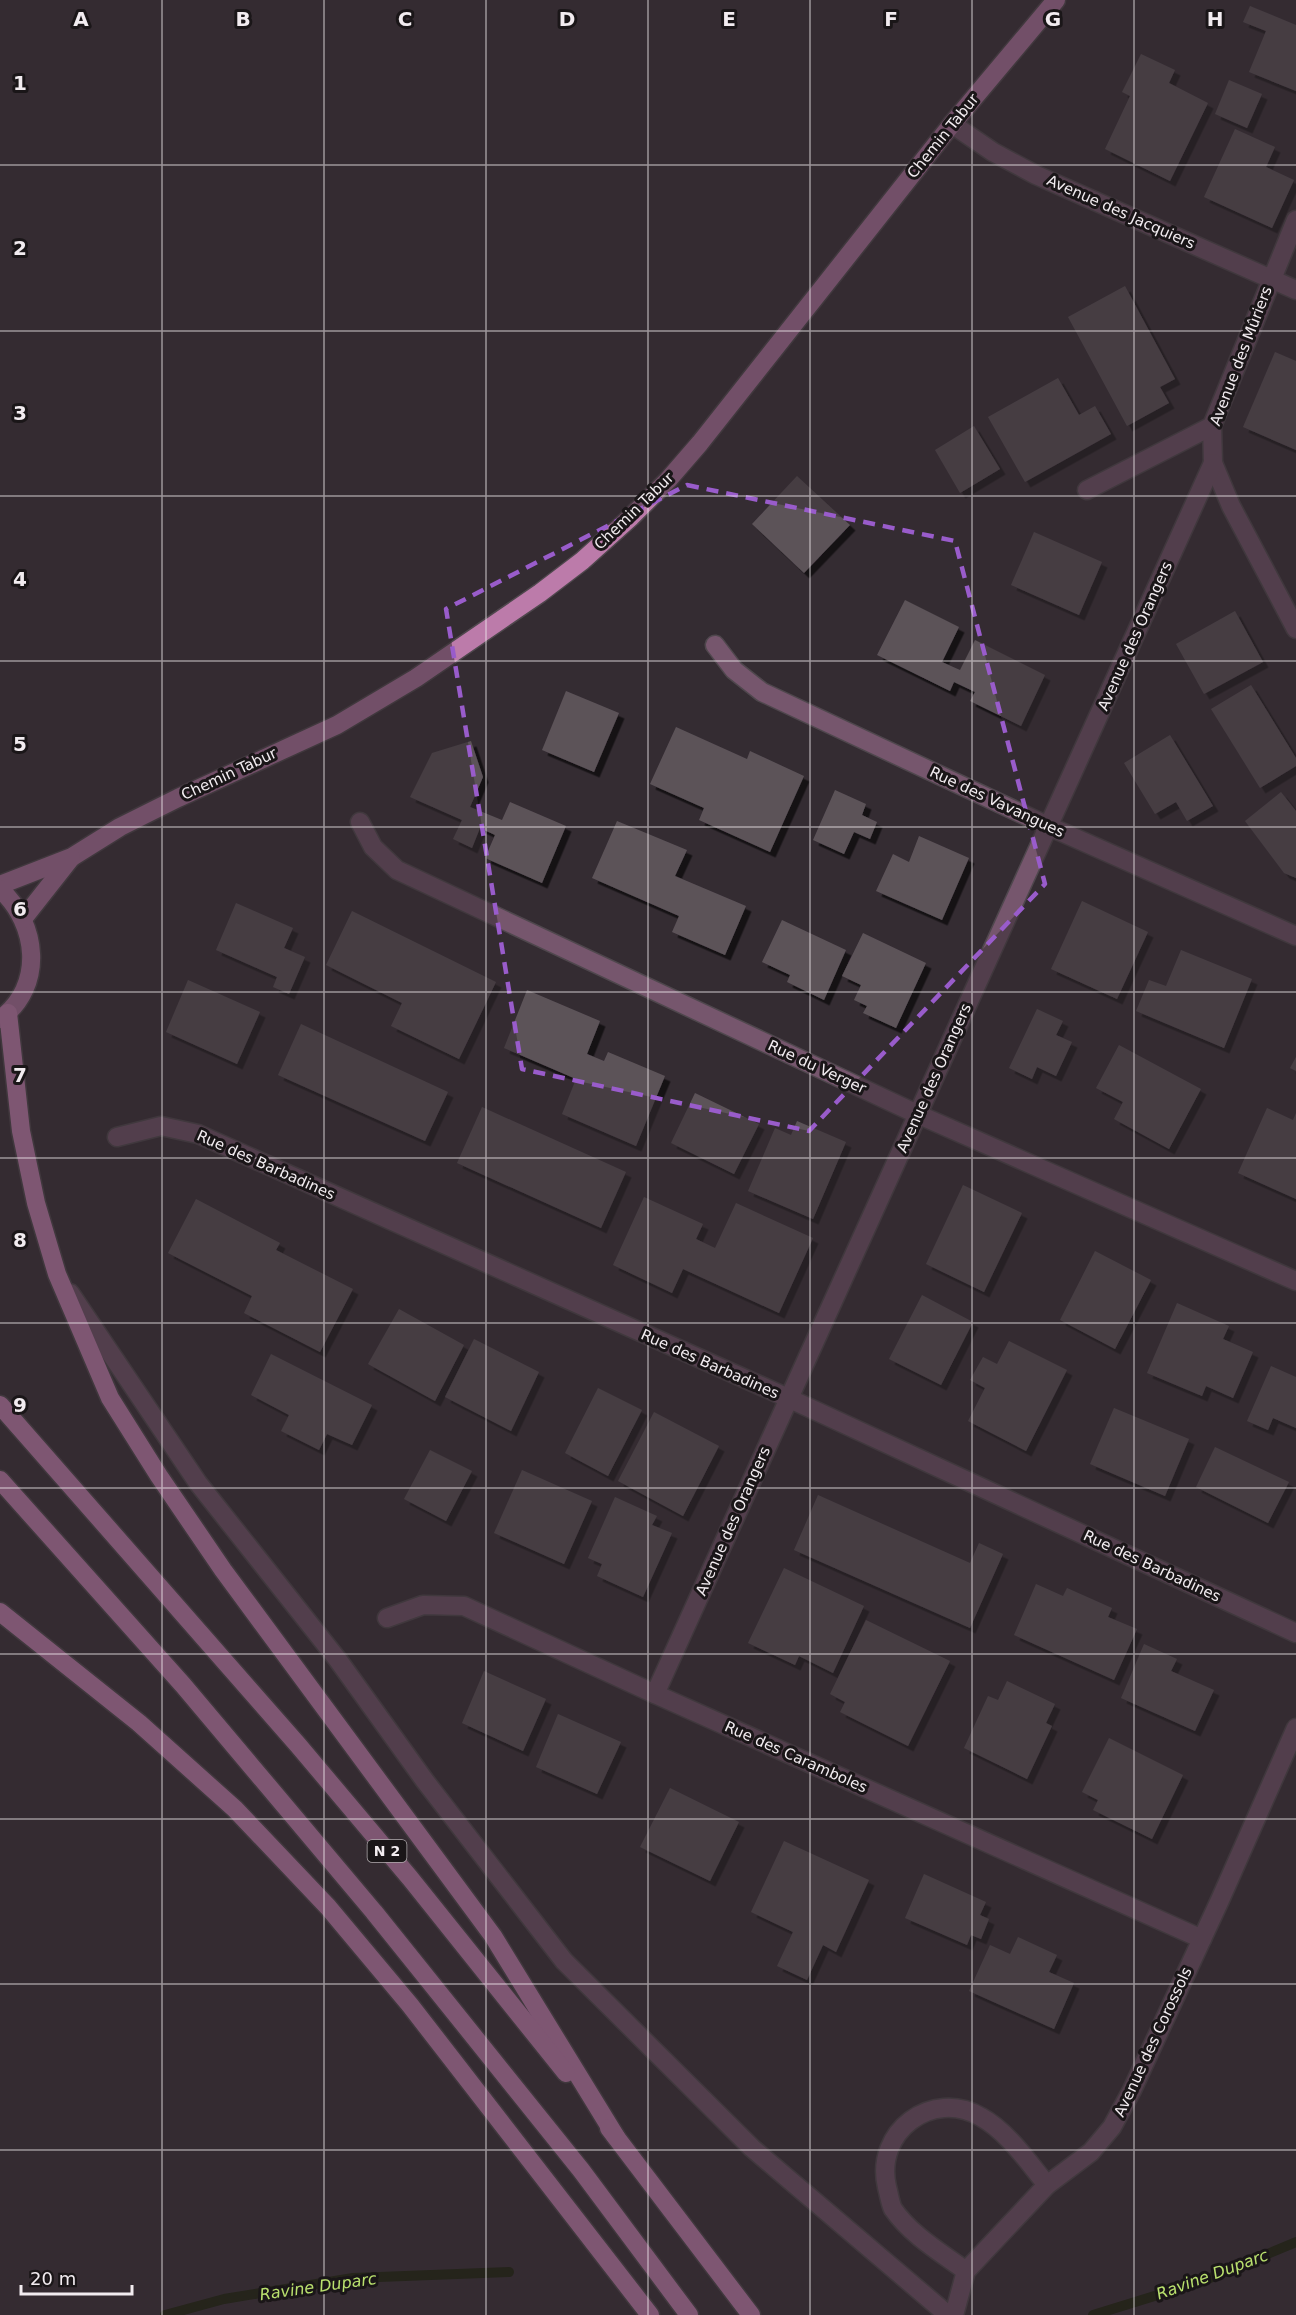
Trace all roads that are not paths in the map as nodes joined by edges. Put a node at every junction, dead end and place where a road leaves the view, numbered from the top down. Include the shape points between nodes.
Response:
1 (1056, 0) edge
2 (952, 124) junction
3 (1296, 220) edge
4 (1271, 278) junction
5 (1296, 290) edge
6 (1212, 426) junction
7 (1213, 463) junction
8 (1087, 490) dead end
9 (1296, 629) edge
10 (715, 645) dead end
11 (360, 822) dead end
12 (1048, 826) junction
13 (72, 857) junction
14 (0, 887) edge
15 (23, 919) junction
16 (1296, 936) edge
17 (4, 1016) edge
18 (917, 1114) junction
19 (117, 1137) dead end
20 (57, 1274) junction
21 (1296, 1281) edge
22 (788, 1398) junction
23 (0, 1405) edge
24 (0, 1480) edge
25 (0, 1612) edge
26 (387, 1618) dead end
27 (1296, 1633) edge
28 (655, 1694) junction
29 (1296, 1728) edge
30 (1202, 1939) junction
31 (616, 2137) junction
32 (1047, 2186) junction
33 (966, 2271) junction
34 (650, 2315) edge
35 (689, 2315) edge
36 (751, 2315) edge
37 (948, 2315) edge
38 (954, 2315) edge

1 - 2 main road, Chemin Tabur
2 - 4 street, Avenue des Jacquiers via 1036,175
2 - 13 main road, Chemin Tabur via 700,443 668,480 582,561 416,678 337,726 178,798
3 - 4 street, Avenue des Mûriers
4 - 5 street, Avenue des Jacquiers
4 - 6 street, Avenue des Mûriers
6 - 7 street, Avenue des Mûriers
6 - 8 street
7 - 9 street, Avenue des Mûriers via 1231,506
7 - 12 street, Avenue des Orangers
10 - 12 street, Rue des Vavangues via 734,670 762,692
11 - 18 street, Rue du Verger via 373,847 397,870
12 - 16 street, Rue des Vavangues
12 - 18 street, Avenue des Orangers
13 - 14 main road, Chemin Tabur
13 - 15 main road, Chemin Tabur
14 - 15 main road
15 - 17 main road via 30,937 32,964 24,991
17 - 20 highway via 23,1142
18 - 21 street, Rue du Verger
18 - 22 street, Avenue des Orangers
19 - 22 street, Rue des Barbadines via 161,1126 198,1134
20 - 31 highway via 110,1398 159,1476 493,1936
20 - 37 street via 198,1483 338,1660 425,1781 564,1961 752,2148
22 - 27 street, Rue des Barbadines
22 - 28 street, Avenue des Orangers
23 - 31 highway, N 2 via 381,1843
24 - 35 highway via 183,1685 374,1911 581,2170
25 - 34 highway via 138,1723 235,1809 328,1907 410,2005
26 - 28 street, Rue des Caramboles via 423,1605 464,1606
28 - 30 street, Rue des Caramboles
29 - 30 street, Avenue des Corossols
30 - 32 street, Avenue des Corossols via 1112,2127 1091,2152
31 - 36 highway, N 2
32 - 33 street, Avenue des Corossols
32 - 33 street via 1012,2143 981,2116 950,2107 917,2114 898,2132 889,2147 884,2176 892,2206 911,2231
33 - 38 street, Avenue des Corossols

